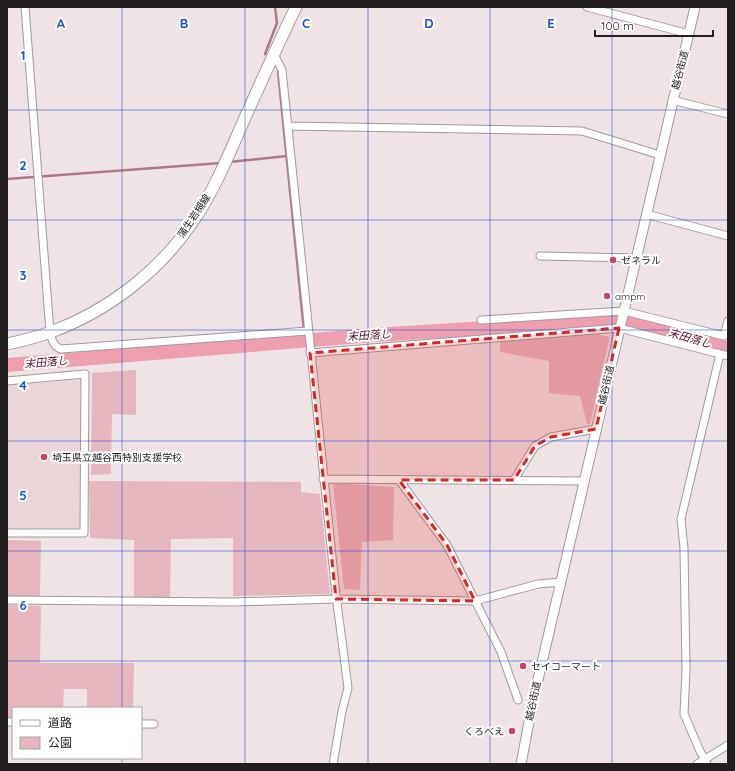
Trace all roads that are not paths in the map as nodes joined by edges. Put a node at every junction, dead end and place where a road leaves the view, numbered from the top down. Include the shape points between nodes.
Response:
1 (26, 7) edge
2 (296, 7) edge
3 (587, 7) edge
4 (695, 7) edge
5 (689, 34) junction
6 (274, 54) junction
7 (672, 100) junction
8 (728, 114) edge
9 (288, 126) junction
10 (660, 155) junction
11 (646, 214) junction
12 (728, 236) edge
13 (540, 256) dead end
14 (635, 258) junction
15 (624, 311) junction
16 (482, 320) dead end
17 (728, 321) edge
18 (619, 328) junction
19 (308, 331) junction
20 (50, 332) junction
21 (7, 344) edge
22 (310, 353) junction
23 (720, 354) junction
24 (728, 356) edge
25 (7, 381) edge
26 (596, 429) junction
27 (324, 479) junction
28 (399, 480) junction
29 (514, 480) junction
30 (584, 481) junction
31 (7, 533) edge
32 (561, 582) junction
33 (336, 599) junction
34 (7, 600) edge
35 (475, 600) junction
36 (518, 700) dead end
37 (142, 724) edge
38 (154, 724) dead end
39 (728, 745) edge
40 (706, 762) edge
41 (332, 764) edge
42 (521, 764) edge
43 (697, 764) edge

1 - 20 street
2 - 6 main road, 蒲生岩槻線
3 - 5 street
4 - 5 street, 越谷街道
5 - 7 street, 越谷街道
6 - 9 street via 282,70
6 - 20 main road, 蒲生岩槻線 via 224,166 193,221 179,239 151,271 135,284 95,311
7 - 8 street
7 - 10 street, 越谷街道
9 - 10 street via 582,131
9 - 19 street
10 - 11 street, 越谷街道
11 - 12 street
11 - 14 street, 越谷街道
13 - 14 street
14 - 15 street, 越谷街道
15 - 16 street
15 - 17 street via 724,336
15 - 18 street, 越谷街道
18 - 22 street
18 - 23 street
18 - 26 street, 越谷街道
19 - 20 street via 61,349 53,344
19 - 22 street
20 - 21 main road, 蒲生岩槻線
22 - 27 street
23 - 24 street
23 - 40 street via 681,519 684,548 686,670 684,714
25 - 31 street via 85,374 84,533
26 - 29 street via 551,437 535,446
26 - 30 street, 越谷街道
27 - 28 street
27 - 33 street
28 - 29 street
28 - 35 street via 447,545
29 - 30 street
30 - 32 street, 越谷街道
32 - 35 street via 538,584
32 - 42 street, 越谷街道
33 - 34 street via 233,602
33 - 35 street
33 - 41 street via 348,688
35 - 36 street via 501,652
37 - 38 street
39 - 40 street
40 - 43 street

